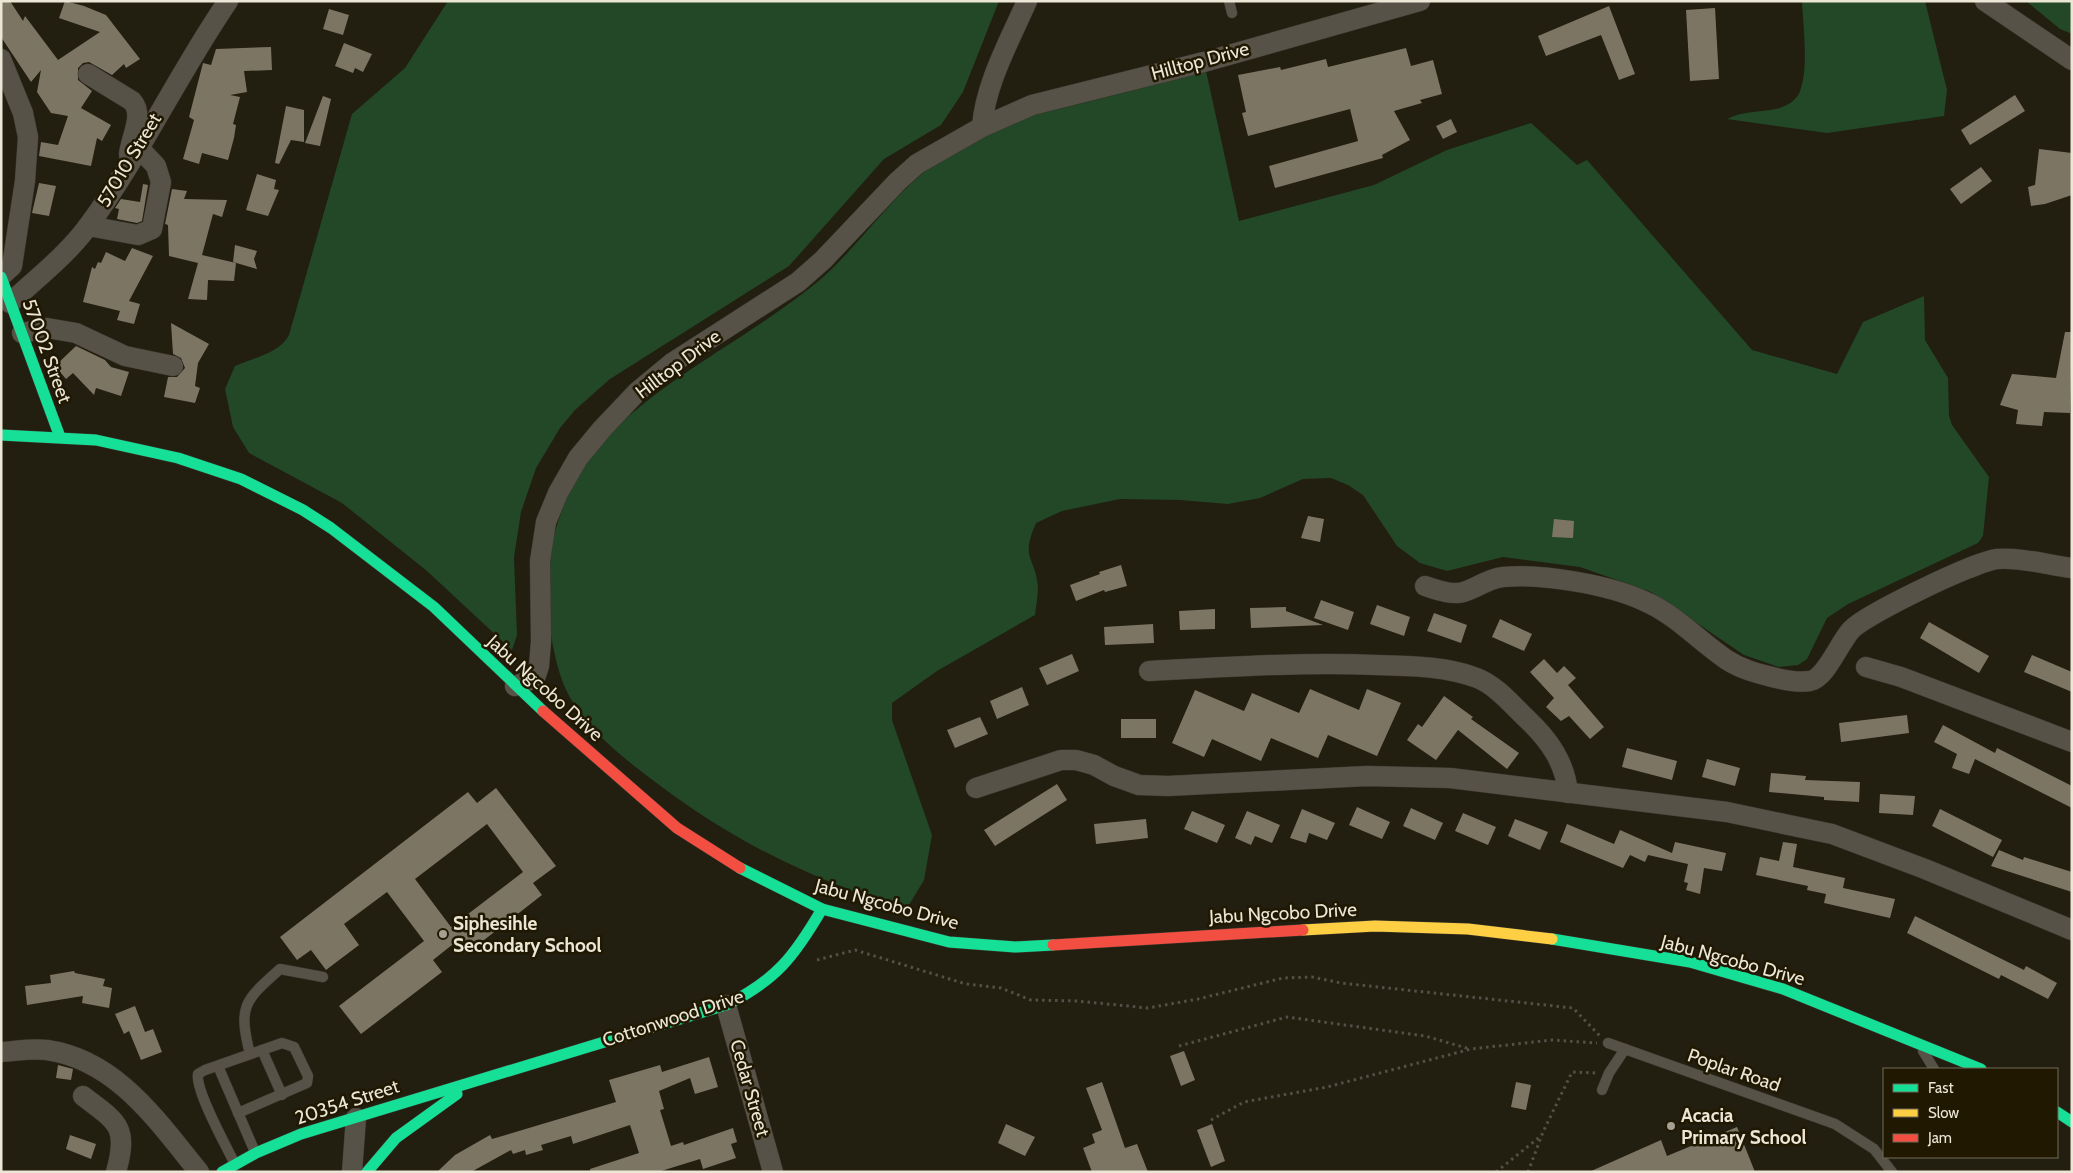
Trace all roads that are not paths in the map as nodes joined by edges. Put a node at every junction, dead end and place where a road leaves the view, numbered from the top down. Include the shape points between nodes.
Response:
1 (228, 1) edge
2 (1027, 1) edge
3 (1229, 1) edge
4 (1420, 1) edge
5 (1985, 1) edge
6 (1232, 13) dead end
7 (1, 59) edge
8 (2072, 60) edge
9 (88, 74) dead end
10 (982, 127) junction
11 (134, 157) junction
12 (88, 226) junction
13 (1, 277) edge
14 (10, 303) junction
15 (22, 334) junction
16 (173, 366) dead end
17 (1, 435) edge
18 (60, 437) junction
19 (2072, 568) edge
20 (1425, 586) dead end
21 (1866, 667) dead end
22 (1149, 671) dead end
23 (515, 686) junction
24 (2072, 742) edge
25 (976, 788) dead end
26 (1568, 793) junction
27 (822, 909) junction
28 (2072, 930) edge
29 (323, 977) dead end
30 (726, 1005) junction
31 (1918, 1042) junction
32 (1608, 1043) road end
33 (1625, 1049) junction
34 (262, 1050) junction
35 (1, 1052) edge
36 (250, 1054) junction
37 (218, 1066) junction
38 (1933, 1068) edge
39 (1978, 1068) edge
40 (488, 1076) junction
41 (1602, 1090) dead end
42 (282, 1095) junction
43 (83, 1096) dead end
44 (238, 1112) junction
45 (2058, 1113) edge
46 (356, 1118) junction
47 (2072, 1122) edge
48 (256, 1153) junction
49 (235, 1164) junction
50 (118, 1166) edge
51 (199, 1172) edge
52 (222, 1172) edge
53 (352, 1172) edge
54 (367, 1172) edge
55 (773, 1172) edge
56 (1892, 1172) edge

1 - 11 street, 57010 Street via 178,78
2 - 10 street via 988,93
3 - 6 lane
4 - 10 street, Hilltop Drive via 1204,62 1070,94
5 - 8 street
7 - 13 street via 23,113 29,152 12,266
9 - 11 street via 132,101 138,109
10 - 23 street, Hilltop Drive via 917,164 798,282 672,363 637,392 602,428 578,458 546,522 540,561 539,666 535,678
11 - 12 street, 57010 Street
11 - 12 street via 156,166 161,182 152,229 138,235
12 - 14 street, 57010 Street via 56,262
13 - 14 main road, 57002 Street
14 - 15 main road, 57002 Street
15 - 16 street via 47,328 76,333 125,356
15 - 18 main road, 57002 Street
17 - 18 main road, Jabu Ngcobo Drive
18 - 23 main road, Jabu Ngcobo Drive via 96,440 178,458 241,479 281,498 331,528 434,607
19 - 20 street via 1997,559 1929,586 1854,628 1834,652 1820,678 1808,682 1786,681 1749,671 1728,661 1665,612 1606,587 1525,576 1490,578 1457,593
21 - 24 street via 1954,696
22 - 26 street via 1297,663 1424,666 1459,673 1494,688 1535,727 1557,754
23 - 27 main road, Jabu Ngcobo Drive via 677,828 745,871
25 - 26 street via 1061,760 1076,760 1139,784 1168,786 1367,776 1450,778
26 - 28 street via 1727,812 1832,834
27 - 30 main road, Cottonwood Drive via 792,958 766,984
27 - 31 main road, Jabu Ngcobo Drive via 949,942 1015,947 1375,926 1513,934 1690,962 1783,989
29 - 36 lane via 280,969 255,992 245,1008 243,1022
30 - 40 main road, Cottonwood Drive
30 - 55 street, Cedar Street
31 - 38 lane
31 - 39 main road, Jabu Ngcobo Drive
32 - 33 lane, Poplar Road
33 - 41 lane
33 - 56 lane, Poplar Road via 1835,1124 1874,1149
34 - 36 lane
34 - 42 lane
34 - 42 lane via 282,1043 291,1044 297,1051 308,1080 301,1087
35 - 51 street via 46,1050 91,1064 138,1099
36 - 37 lane
37 - 44 lane
37 - 49 lane via 202,1071 197,1079
40 - 46 main road, 20354 Street
40 - 54 main road via 418,1121 384,1150
42 - 44 lane
43 - 50 street via 119,1128 122,1136
44 - 48 lane
45 - 47 main road
46 - 48 main road, 20354 Street via 301,1134
46 - 53 street
48 - 49 main road, 20354 Street
49 - 52 main road, 20354 Street

